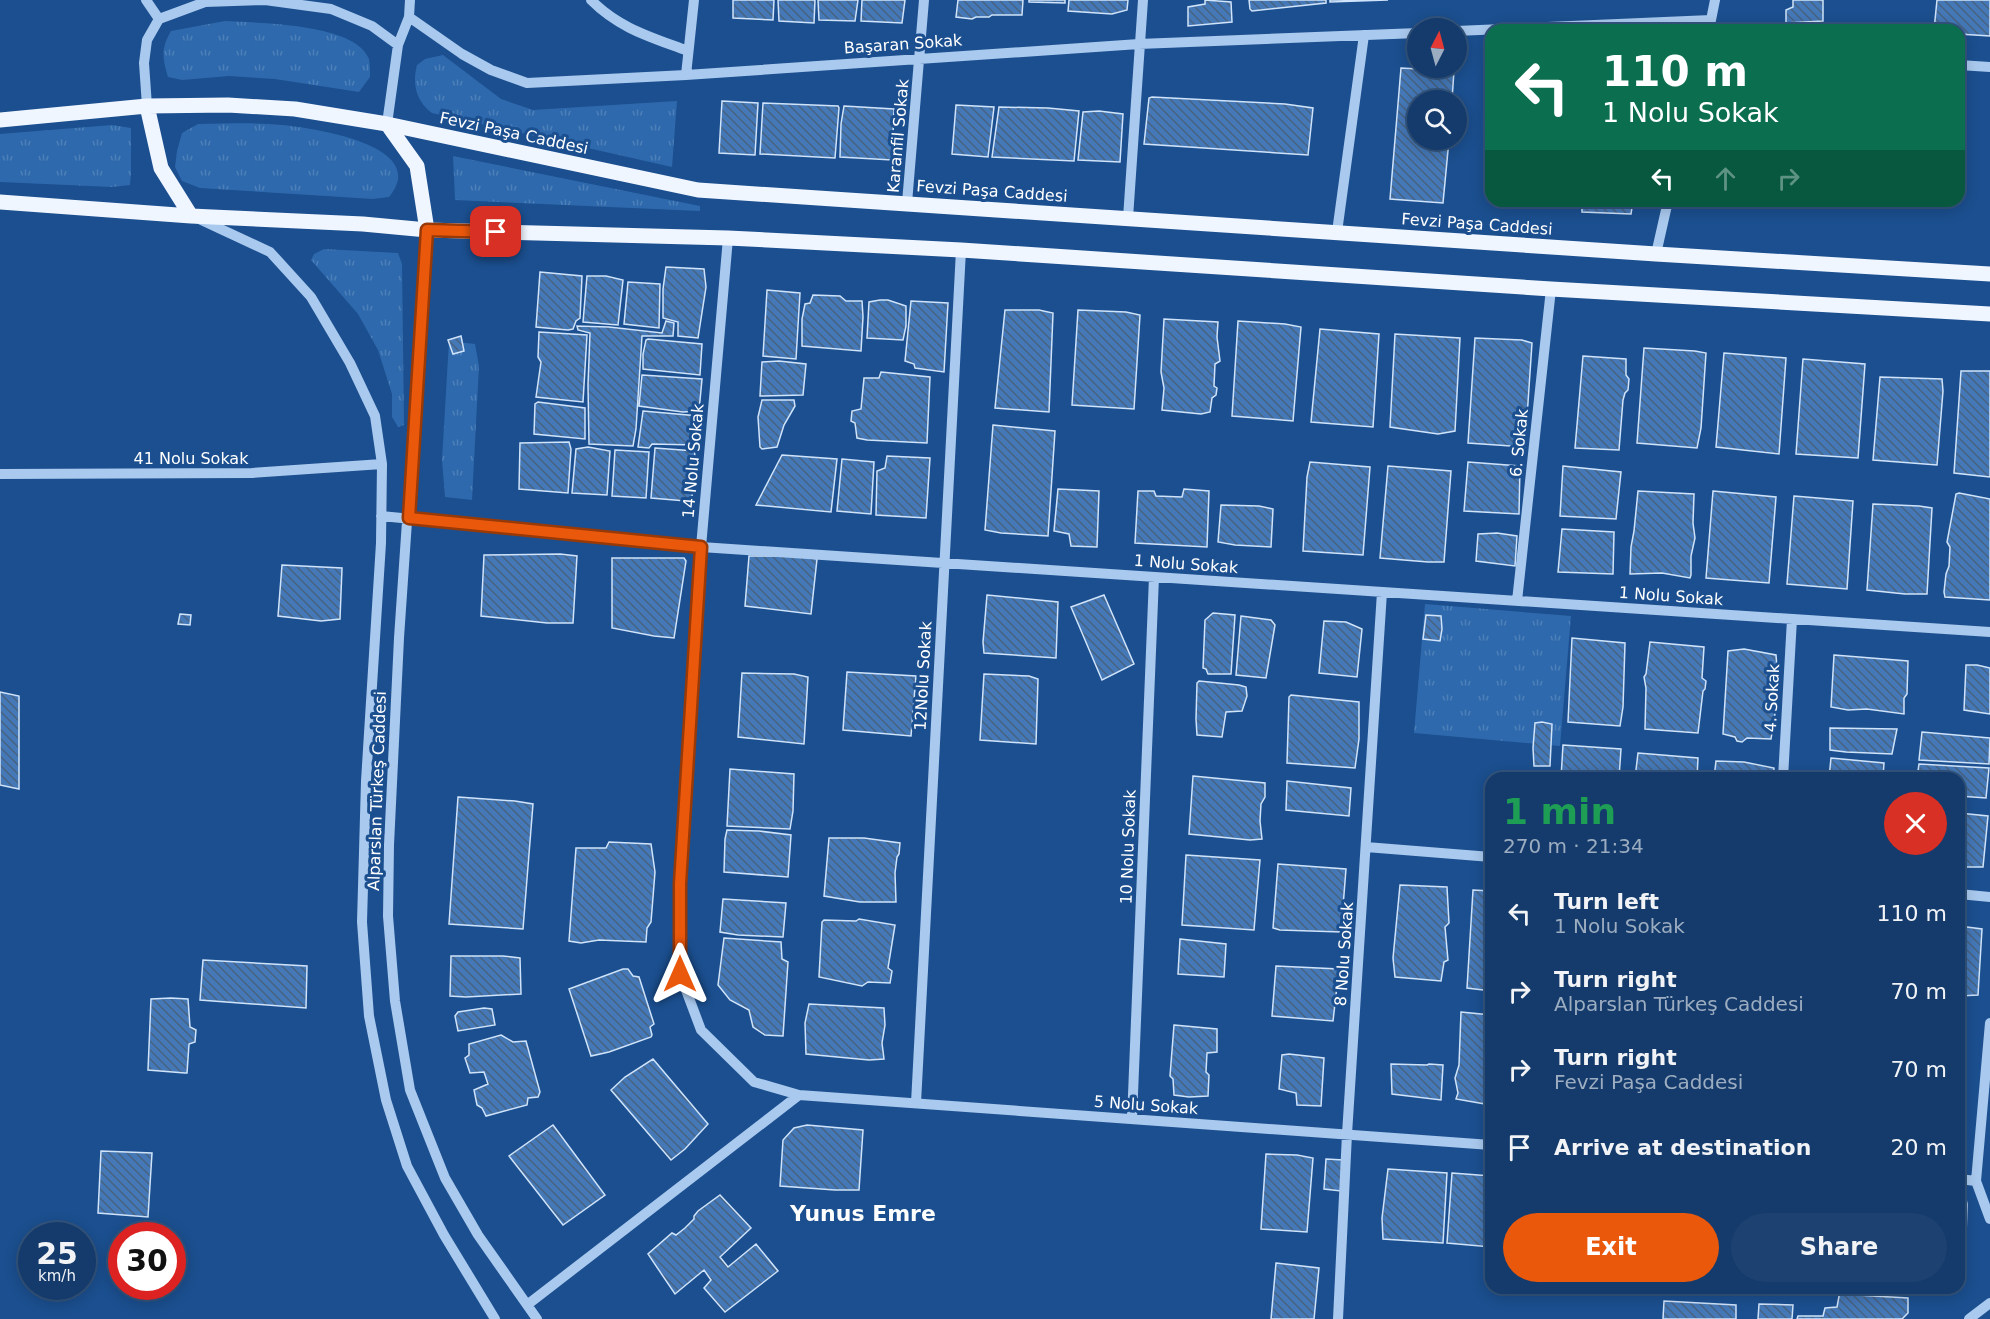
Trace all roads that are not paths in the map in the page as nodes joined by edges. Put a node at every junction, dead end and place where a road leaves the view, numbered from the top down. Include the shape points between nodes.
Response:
1 (146, 0) edge
2 (410, 0) edge
3 (591, 0) edge
4 (694, 0) edge
5 (924, 0) edge
6 (1143, 0) edge
7 (1715, 0) edge
8 (205, 1) edge
9 (334, 5) edge
10 (409, 17) junction
11 (159, 19) junction
12 (1710, 24) edge
13 (1485, 30) edge
14 (1467, 31) edge
15 (1407, 33) edge
16 (1364, 35) junction
17 (1139, 44) junction
18 (398, 45) junction
19 (688, 51) junction
20 (919, 58) junction
21 (1965, 65) edge
22 (1990, 67) edge
23 (686, 75) junction
24 (147, 106) junction
25 (0, 120) edge
26 (387, 124) junction
27 (0, 202) edge
28 (907, 203) junction
29 (1667, 207) edge
30 (191, 216) junction
31 (1128, 218) junction
32 (427, 230) junction
33 (1336, 232) junction
34 (728, 238) junction
35 (961, 250) junction
36 (1656, 254) junction
37 (1990, 274) edge
38 (1551, 289) junction
39 (1990, 314) edge
40 (382, 464) junction
41 (0, 474) edge
42 (381, 516) junction
43 (409, 518) junction
44 (701, 547) junction
45 (944, 563) junction
46 (1154, 577) junction
47 (1382, 592) junction
48 (1517, 601) junction
49 (1792, 619) junction
50 (1990, 632) edge
51 (1783, 772) edge
52 (1366, 847) junction
53 (1485, 857) edge
54 (1965, 895) edge
55 (1990, 897) edge
56 (1990, 1023) edge
57 (799, 1095) junction
58 (916, 1103) junction
59 (1132, 1119) junction
60 (1347, 1134) junction
61 (1485, 1145) edge
62 (1965, 1180) edge
63 (1976, 1181) junction
64 (1990, 1219) edge
65 (1990, 1303) edge
66 (527, 1305) junction
67 (495, 1319) edge
68 (537, 1319) edge
69 (1338, 1319) edge
70 (1969, 1319) edge

1 - 11 street
2 - 10 street
3 - 19 street via 632,31
4 - 19 street
5 - 20 street, Karanfil Sokak
6 - 17 street
7 - 12 street
8 - 9 street
8 - 11 street
9 - 18 street
10 - 18 street
10 - 23 street, Başaran Sokak via 462,54 527,83
11 - 24 street via 147,40
13 - 14 street
15 - 16 street, Başaran Sokak
16 - 17 street, Başaran Sokak
16 - 33 street
17 - 20 street, Başaran Sokak
17 - 31 street
18 - 26 street
19 - 23 street
20 - 23 street, Başaran Sokak
20 - 28 street, Karanfil Sokak
21 - 22 street
24 - 25 main road, Fevzi Paşa Caddesi
24 - 26 main road, Fevzi Paşa Caddesi via 295,109
24 - 30 main road via 161,168
26 - 28 main road, Fevzi Paşa Caddesi via 698,190
26 - 32 main road via 417,166
27 - 30 main road
28 - 31 main road, Fevzi Paşa Caddesi
29 - 36 street
30 - 32 main road
30 - 40 street, Alparslan Türkeş Caddesi via 270,252 311,297 350,363 375,416
31 - 33 main road, Fevzi Paşa Caddesi
32 - 34 main road
32 - 43 street, Alparslan Türkeş Caddesi
33 - 36 main road, Fevzi Paşa Caddesi
34 - 35 main road
34 - 44 street, 14 Nolu Sokak
35 - 38 main road
35 - 45 street, 12Nolu Sokak
36 - 37 main road, Fevzi Paşa Caddesi
38 - 39 main road
38 - 48 street, 6. Sokak
40 - 41 street, 41 Nolu Sokak via 252,473
40 - 42 street, Alparslan Türkeş Caddesi
42 - 43 street, 1 Nolu Sokak
42 - 67 street, Alparslan Türkeş Caddesi via 366,781 363,922 369,1016 386,1100 407,1166
43 - 44 street, 1 Nolu Sokak
43 - 66 street, Alparslan Türkeş Caddesi via 389,845 388,916 395,1001 410,1090 444,1178
44 - 45 street, 1 Nolu Sokak
44 - 57 street, 14 Nolu Sokak via 680,884 680,974 701,1030 754,1082
45 - 46 street, 1 Nolu Sokak
45 - 58 street, 12Nolu Sokak
46 - 47 street, 1 Nolu Sokak
46 - 59 street, 10 Nolu Sokak
47 - 48 street, 1 Nolu Sokak
47 - 52 street, 8 Nolu Sokak
48 - 49 street, 1 Nolu Sokak
49 - 50 street, 1 Nolu Sokak
49 - 51 street, 4. Sokak
52 - 53 street
52 - 60 street, 8 Nolu Sokak
54 - 55 street
56 - 63 street
57 - 58 street, 5 Nolu Sokak
57 - 66 street
58 - 59 street, 5 Nolu Sokak
59 - 60 street, 5 Nolu Sokak
60 - 61 street, 5 Nolu Sokak
60 - 69 street, 8 Nolu Sokak
62 - 63 street
63 - 64 street
65 - 70 street
66 - 68 street, Alparslan Türkeş Caddesi

